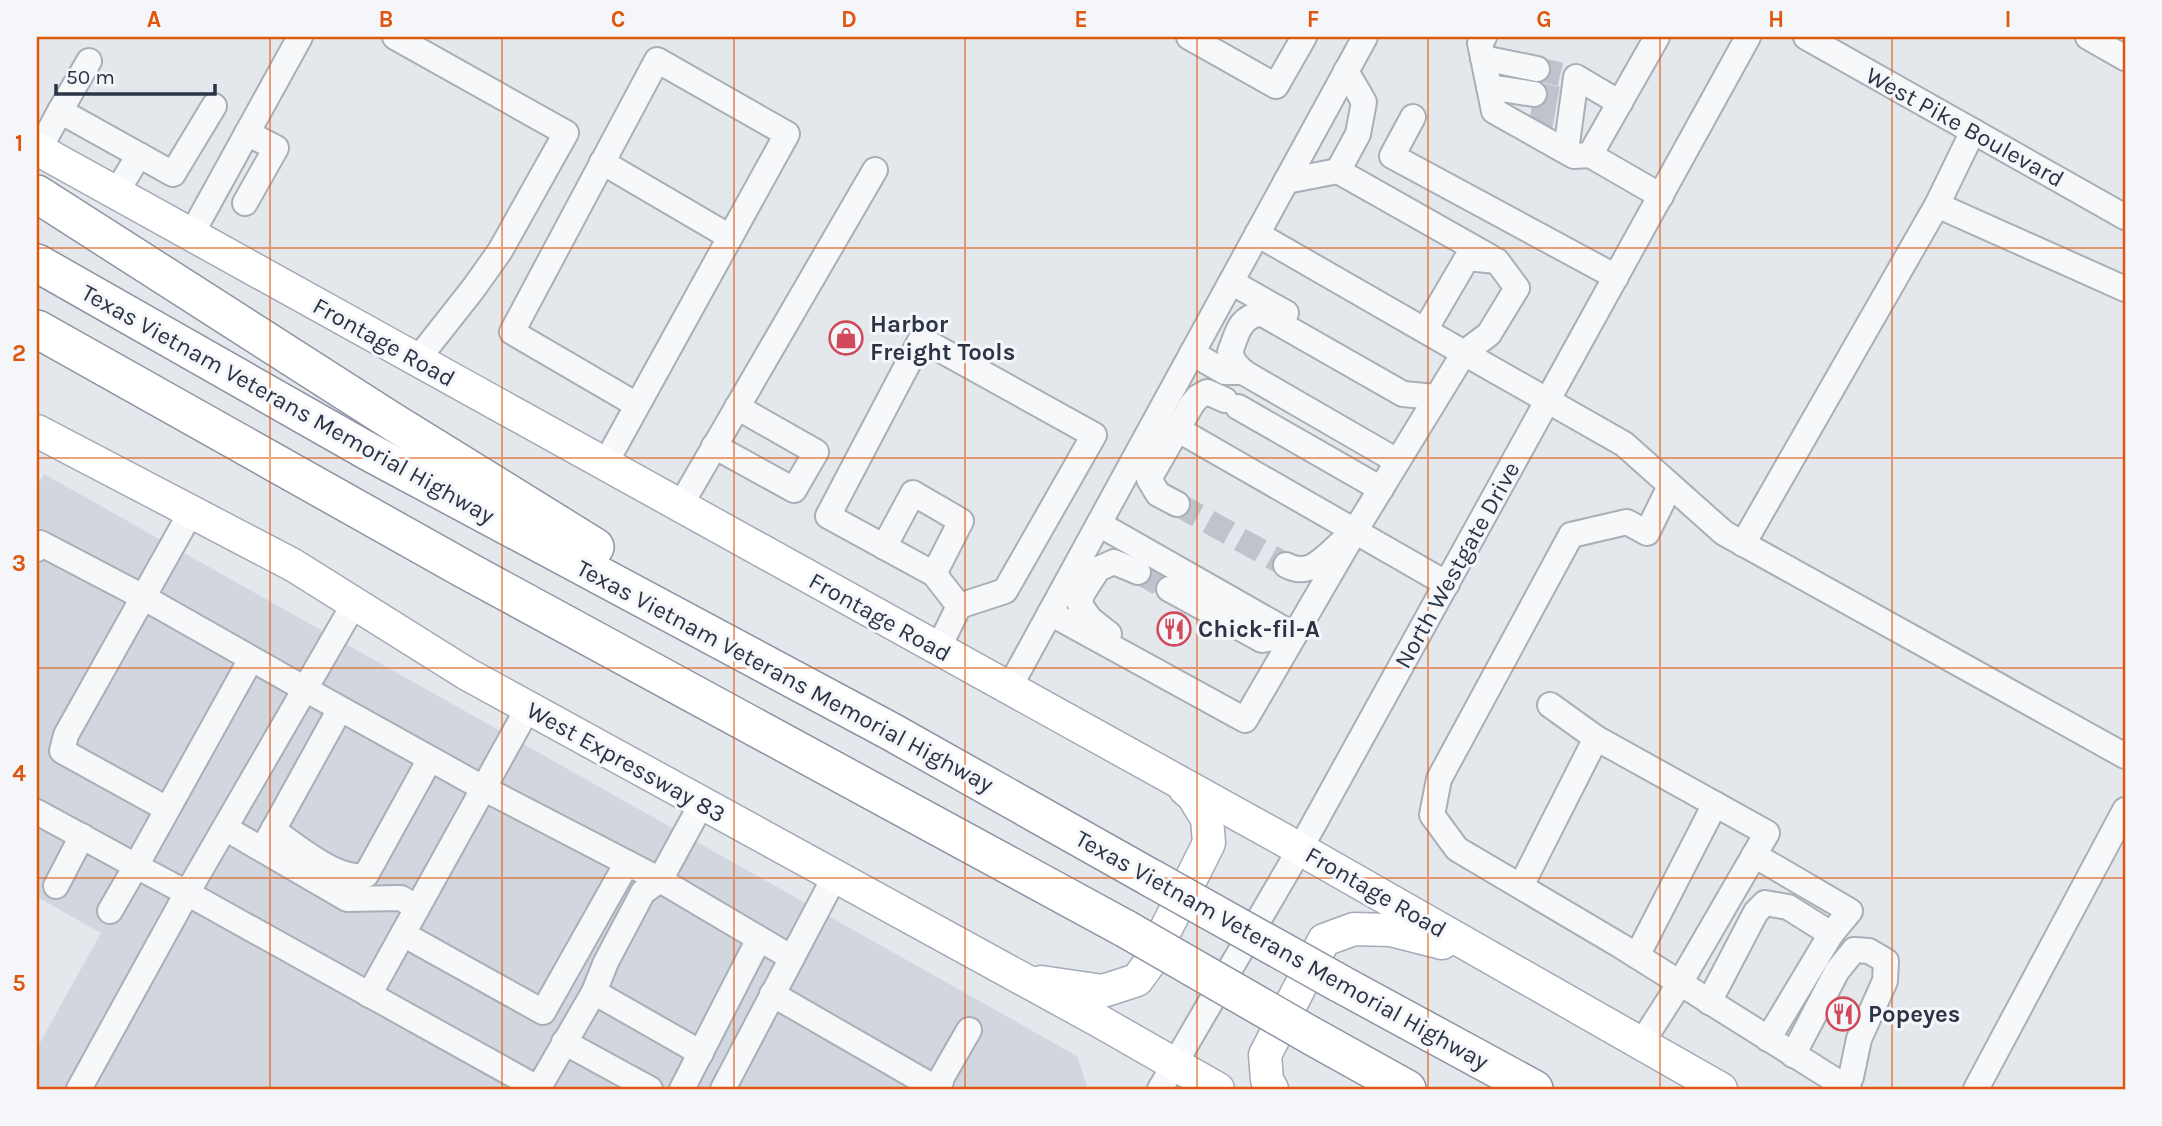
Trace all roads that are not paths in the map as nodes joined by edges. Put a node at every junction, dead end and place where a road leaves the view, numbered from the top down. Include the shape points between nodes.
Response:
1 (300, 37) edge
2 (395, 37) edge
3 (1189, 37) edge
4 (1304, 37) edge
5 (1365, 37) edge
6 (1657, 37) edge
7 (1748, 37) edge
8 (1805, 37) edge
9 (2088, 37) edge
10 (2125, 58) edge
11 (89, 61) dead end
12 (1346, 71) junction
13 (1488, 77) edge
14 (1620, 103) junction
15 (214, 106) dead end
16 (60, 111) junction
17 (1413, 117) dead end
18 (1973, 131) junction
19 (247, 133) junction
20 (38, 150) edge
21 (1566, 151) junction
22 (139, 155) junction
23 (1590, 155) junction
24 (602, 162) junction
25 (875, 170) dead end
26 (1338, 172) junction
27 (1286, 181) junction
28 (37, 194) edge
29 (116, 194) junction
30 (1661, 196) junction
31 (245, 203) dead end
32 (1937, 205) junction
33 (2125, 216) edge
34 (1257, 234) junction
35 (191, 235) junction
36 (730, 237) junction
37 (1497, 261) junction
38 (37, 263) edge
39 (1616, 277) junction
40 (1231, 282) junction
41 (2125, 289) edge
42 (37, 329) edge
43 (1425, 331) junction
44 (37, 342) edge
45 (1192, 353) junction
46 (1464, 353) junction
47 (417, 360) junction
48 (1244, 372) junction
49 (1436, 397) junction
50 (1548, 400) junction
51 (169, 405) junction
52 (637, 405) junction
53 (737, 407) junction
54 (1177, 429) junction
55 (37, 431) edge
56 (714, 446) junction
57 (1397, 461) junction
58 (605, 464) junction
59 (1670, 485) junction
60 (1381, 489) junction
61 (1177, 505) tunnel mouth
62 (680, 506) junction
63 (191, 512) junction
64 (1099, 524) junction
65 (1355, 531) junction
66 (1743, 544) junction
67 (884, 547) junction
68 (37, 549) edge
69 (1286, 565) tunnel mouth
70 (1138, 572) tunnel mouth
71 (934, 574) junction
72 (1447, 584) junction
73 (1169, 589) tunnel mouth
74 (143, 597) junction
75 (355, 604) junction
76 (959, 606) junction
77 (1050, 613) junction
78 (1294, 635) junction
79 (938, 649) junction
80 (251, 659) junction
81 (1155, 671) junction
82 (1009, 688) junction
83 (304, 689) junction
84 (1550, 705) dead end
85 (528, 708) junction
86 (340, 709) junction
87 (890, 731) junction
88 (1596, 738) junction
89 (2125, 755) edge
90 (430, 759) junction
91 (1175, 781) junction
92 (483, 788) junction
93 (702, 803) junction
94 (1715, 804) junction
95 (167, 809) junction
96 (2125, 810) edge
97 (37, 812) edge
98 (225, 828) junction
99 (82, 836) junction
100 (267, 840) junction
101 (1300, 849) junction
102 (1754, 855) junction
103 (627, 863) junction
104 (136, 866) junction
105 (835, 876) junction
106 (660, 880) junction
107 (56, 886) dead end
108 (1521, 886) junction
109 (187, 893) junction
110 (417, 908) junction
111 (110, 911) dead end
112 (1831, 933) junction
113 (403, 934) junction
114 (760, 939) junction
115 (1481, 953) junction
116 (1637, 956) junction
117 (792, 958) junction
118 (1022, 979) junction
119 (1681, 983) junction
120 (594, 992) junction
121 (772, 994) junction
122 (369, 995) junction
123 (1709, 1002) junction
124 (969, 1030) dead end
125 (1768, 1038) junction
126 (564, 1042) junction
127 (1641, 1044) junction
128 (701, 1053) junction
129 (1793, 1055) junction
130 (1166, 1077) edge
131 (1848, 1085) edge
132 (79, 1089) edge
133 (538, 1089) edge
134 (650, 1089) edge
135 (682, 1089) edge
136 (723, 1089) edge
137 (938, 1089) edge
138 (1217, 1089) edge
139 (1272, 1089) edge
140 (1407, 1089) edge
141 (1534, 1089) edge
142 (1721, 1089) edge
143 (1976, 1089) edge

1 - 19 street
2 - 47 street via 566,133 500,251
3 - 4 street via 1276,86
5 - 12 street
6 - 14 street
7 - 30 street, North Westgate Drive
8 - 18 street, West Pike Boulevard
9 - 10 street
11 - 16 street
12 - 26 street via 1364,102 1358,134
12 - 27 street
13 - 13 street via 1534,94
13 - 21 street
14 - 21 street via 1567,100
14 - 23 street
15 - 22 street via 173,174
16 - 20 street
16 - 22 street
17 - 39 street via 1392,156
18 - 32 street
18 - 33 street, West Pike Boulevard
19 - 31 street via 276,148
19 - 35 street
20 - 29 main road, Frontage Road
21 - 23 street via 1574,156
22 - 29 street
23 - 30 street
24 - 36 street
24 - 36 street via 657,60 787,134
24 - 52 street via 512,332
25 - 53 street
26 - 27 street
26 - 37 street
27 - 34 street
28 - 87 highway
29 - 35 main road, Frontage Road
30 - 39 street, North Westgate Drive
32 - 41 street
32 - 66 street
34 - 40 street
34 - 43 street
35 - 47 main road, Frontage Road
36 - 52 street
37 - 43 street via 1467,258
37 - 46 street via 1517,288 1489,334
38 - 87 highway, Texas Vietnam Veterans Memorial Highway via 371,453
39 - 50 street, North Westgate Drive
40 - 45 street
40 - 49 street
42 - 51 highway
43 - 46 street
44 - 51 highway
45 - 48 street via 1225,372
45 - 64 street
46 - 49 street
46 - 50 street
47 - 58 main road, Frontage Road
48 - 49 street via 1230,352 1241,323 1261,313 1402,394
48 - 57 street
49 - 57 street
50 - 59 street via 1624,444
50 - 72 street, North Westgate Drive
51 - 140 highway, bridge via 1126,929
52 - 58 street
53 - 56 street
53 - 56 street via 816,452 794,490
54 - 60 street via 1198,397 1207,392
54 - 61 street via 1149,479 1158,494
54 - 65 street
55 - 63 main road, West Expressway 83
56 - 62 street
57 - 60 street
58 - 62 main road, Frontage Road
59 - 66 street
59 - 108 street via 1647,533 1627,522 1571,535 1439,779 1432,815 1457,849
60 - 65 street
62 - 79 main road, Frontage Road
63 - 74 street
63 - 75 main road, West Expressway 83 via 293,565
64 - 77 street
64 - 78 street
65 - 69 street via 1307,570
65 - 72 street
65 - 78 street
66 - 89 street
67 - 71 street
67 - 71 street via 914,493 961,521
67 - 76 street via 828,516 921,340 1094,435 1005,591
68 - 74 street via 40,543
70 - 81 street via 1114,562 1098,569 1080,605 1090,619
71 - 76 street
72 - 101 street, North Westgate Drive
73 - 78 street via 1262,640
74 - 80 street
74 - 95 street via 66,735 62,751
75 - 83 street
75 - 85 main road, West Expressway 83
76 - 79 street
77 - 81 street
77 - 82 street
78 - 81 street via 1245,720
79 - 82 main road, Frontage Road
80 - 83 street
80 - 95 street
82 - 91 main road, Frontage Road
83 - 86 street
83 - 98 street
84 - 88 street
85 - 92 street
85 - 93 main road, West Expressway 83
86 - 90 street
86 - 100 street
87 - 141 highway, Texas Vietnam Veterans Memorial Highway, bridge
88 - 94 street
88 - 108 street
90 - 92 street
90 - 100 street via 366,874 357,877 339,872
91 - 101 main road, Frontage Road
91 - 118 main road via 1193,796 1208,819 1209,843 1137,980 1103,990
92 - 103 street
92 - 110 street
93 - 105 main road, West Expressway 83
93 - 106 street
94 - 102 street via 1767,833
94 - 116 street
95 - 104 street
96 - 143 street
97 - 99 street
98 - 100 street
98 - 109 street
99 - 104 street
99 - 107 street
100 - 110 street via 346,899 401,898
101 - 115 main road, Frontage Road
101 - 130 street, North Westgate Drive
102 - 112 street via 1850,911
102 - 119 street
103 - 106 street
103 - 113 street via 543,1012
104 - 109 street
104 - 111 street
105 - 117 street
105 - 118 main road, West Expressway 83
106 - 114 street
106 - 120 street via 643,892
108 - 116 street
109 - 122 street
109 - 132 street
110 - 113 street
112 - 123 street via 1788,907 1765,903
112 - 125 street
113 - 122 street
114 - 117 street
114 - 128 street
115 - 127 main road, Frontage Road
115 - 139 main road via 1391,930 1354,929 1324,940 1265,1055
116 - 119 street
117 - 121 street
118 - 130 main road, West Expressway 83
119 - 123 street
119 - 127 street
120 - 126 street
120 - 128 street
121 - 136 street
121 - 137 street
122 - 133 street
123 - 125 street
124 - 137 street
125 - 129 street
126 - 133 street
126 - 134 street
127 - 142 main road, Frontage Road
128 - 135 street
129 - 131 street
129 - 131 street via 1837,971 1854,950 1869,951 1886,961 1885,981 1859,1039
130 - 138 main road, West Expressway 83

